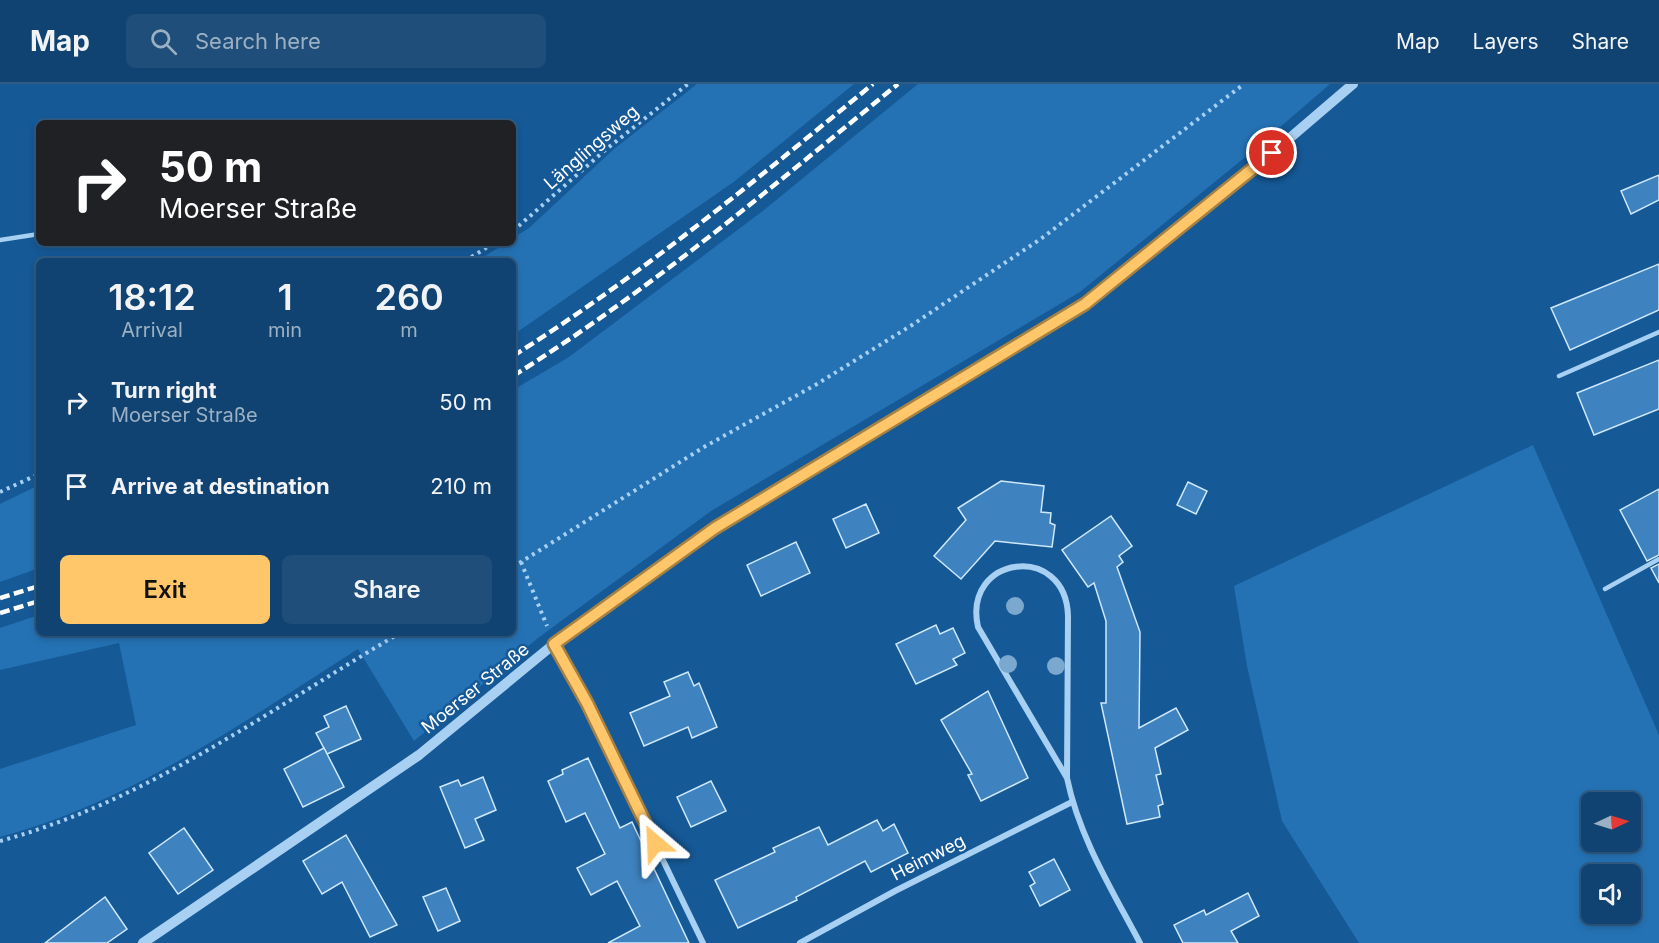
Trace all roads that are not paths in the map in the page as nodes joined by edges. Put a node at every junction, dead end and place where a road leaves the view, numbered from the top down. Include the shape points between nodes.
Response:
1 (1353, 84) edge
2 (36, 234) edge
3 (0, 240) edge
4 (1659, 332) edge
5 (1559, 376) dead end
6 (1659, 559) edge
7 (1605, 589) dead end
8 (554, 644) junction
9 (1067, 778) junction
10 (1072, 802) junction
11 (143, 943) edge
12 (703, 943) edge
13 (800, 943) edge
14 (1140, 943) edge

1 - 8 street, Moerser Straße via 1085,304 715,528
2 - 3 lane
4 - 5 lane
6 - 7 lane
8 - 11 street, Moerser Straße via 419,755
8 - 12 street via 587,703
9 - 9 street via 1066,597 1057,581 1044,571 1027,566 1007,568 990,578 980,592 978,627
9 - 10 street
10 - 13 street, Heimweg
10 - 14 street via 1082,830

